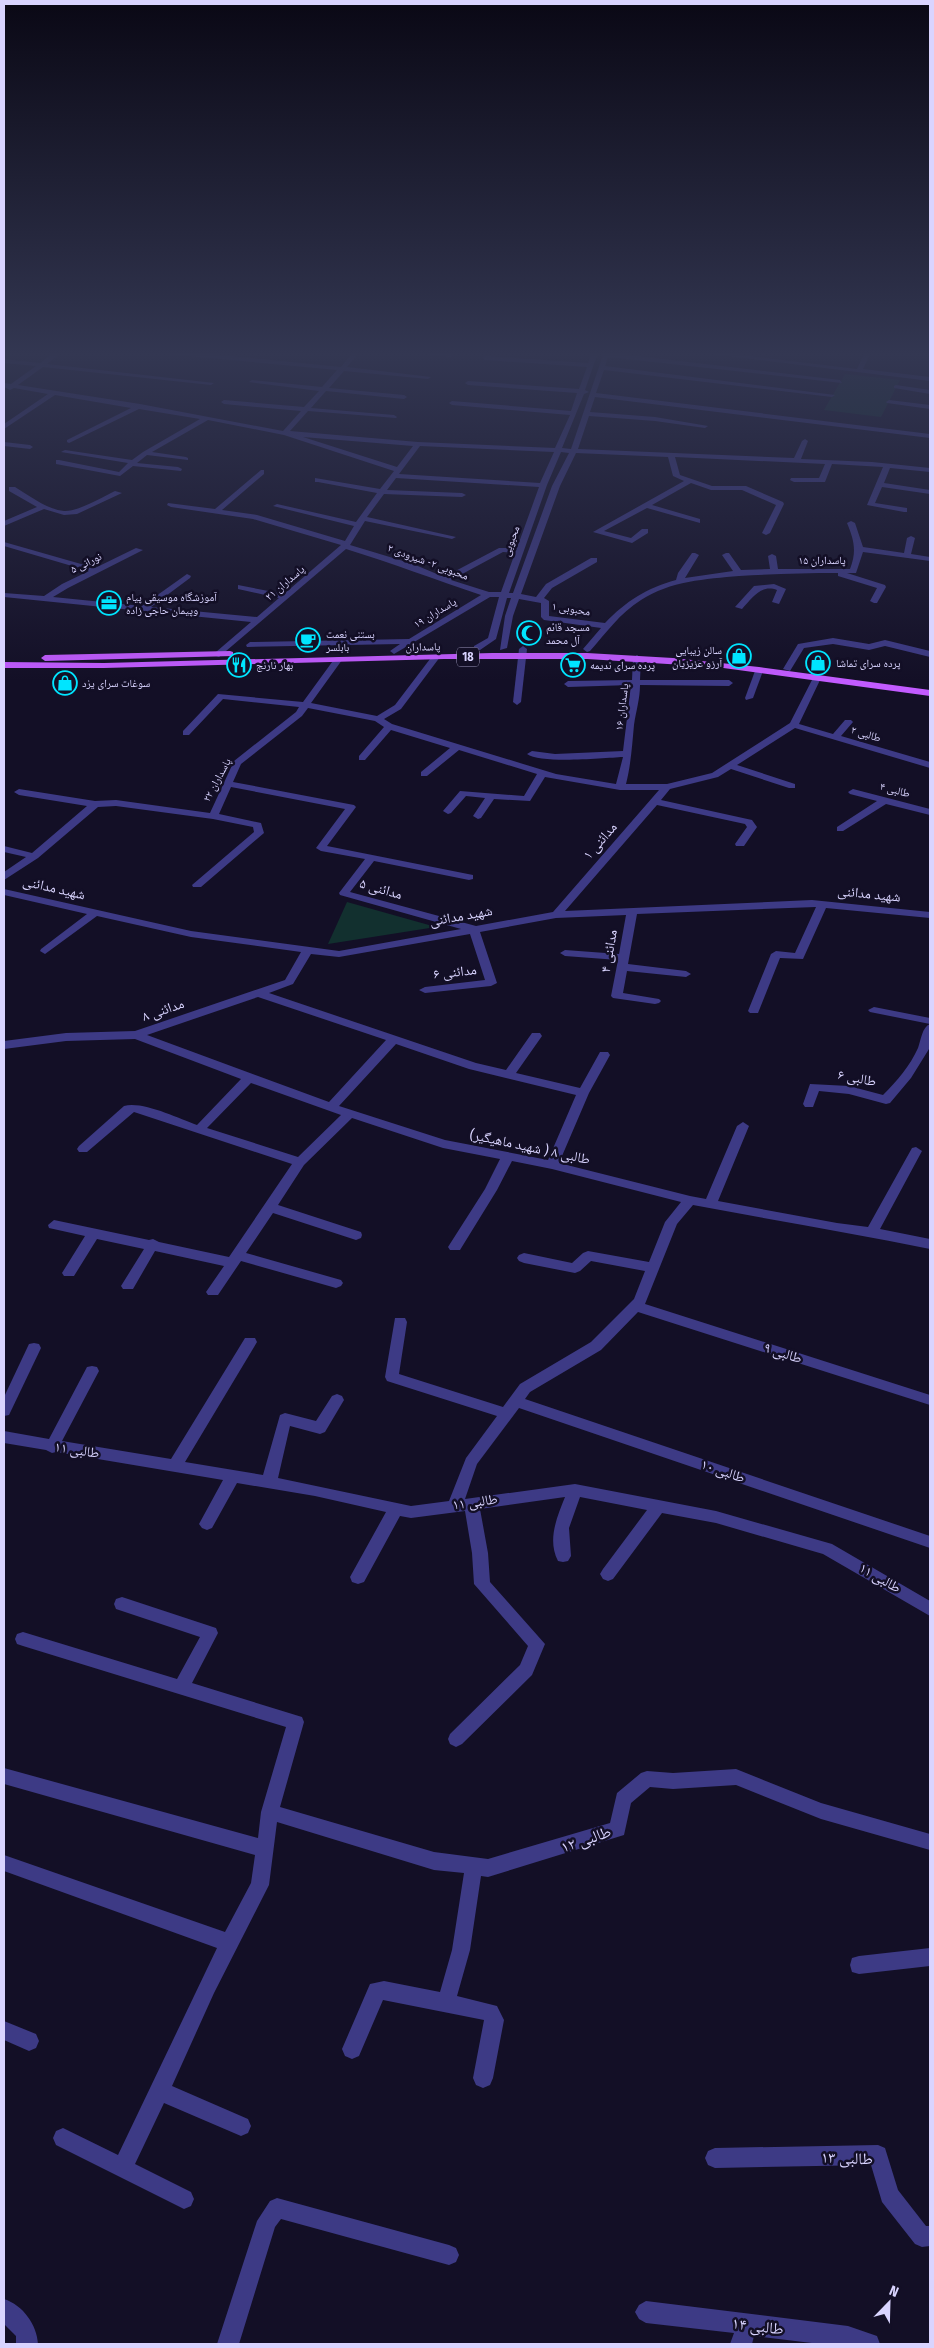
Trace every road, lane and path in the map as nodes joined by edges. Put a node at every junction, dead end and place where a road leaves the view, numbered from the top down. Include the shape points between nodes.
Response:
1 (59, 462) dead end
2 (123, 462) edge
3 (365, 462) edge
4 (405, 462) edge
5 (552, 462) edge
6 (568, 462) edge
7 (673, 462) edge
8 (736, 462) edge
9 (815, 462) edge
10 (829, 462) junction
11 (132, 463) junction
12 (74, 465) junction
13 (887, 466) junction
14 (178, 469) dead end
15 (736, 469) dead end
16 (930, 470) edge
17 (261, 472) dead end
18 (62, 473) dead end
19 (397, 473) junction
20 (318, 480) dead end
21 (794, 480) dead end
22 (690, 481) junction
23 (879, 484) junction
24 (542, 485) junction
25 (12, 489) dead end
26 (382, 492) junction
27 (930, 492) edge
28 (118, 493) dead end
29 (462, 495) dead end
30 (170, 505) dead end
31 (646, 505) junction
32 (277, 506) dead end
33 (43, 507) junction
34 (904, 510) dead end
35 (218, 512) junction
36 (697, 521) dead end
37 (360, 522) junction
38 (851, 523) dead end
39 (4, 524) edge
40 (646, 531) dead end
41 (766, 533) dead end
42 (452, 537) dead end
43 (911, 538) dead end
44 (4, 544) edge
45 (346, 545) junction
46 (139, 550) dead end
47 (860, 550) junction
48 (520, 551) junction
49 (726, 555) dead end
50 (908, 555) junction
51 (695, 556) dead end
52 (772, 556) dead end
53 (930, 559) edge
54 (594, 560) dead end
55 (96, 571) junction
56 (832, 571) junction
57 (774, 572) junction
58 (759, 573) junction
59 (740, 574) junction
60 (187, 576) dead end
61 (444, 580) junction
62 (680, 581) junction
63 (766, 587) junction
64 (241, 588) dead end
65 (488, 594) junction
66 (504, 594) junction
67 (4, 595) edge
68 (518, 596) junction
69 (286, 597) junction
70 (539, 599) junction
71 (44, 600) junction
72 (874, 601) dead end
73 (776, 602) dead end
74 (739, 607) dead end
75 (143, 609) junction
76 (258, 620) junction
77 (608, 626) junction
78 (240, 637) junction
79 (411, 641) junction
80 (250, 645) junction
81 (477, 648) junction
82 (587, 649) junction
83 (394, 651) junction
84 (503, 652) junction
85 (522, 652) junction
86 (218, 654) junction
87 (266, 654) junction
88 (930, 654) edge
89 (4, 657) edge
90 (436, 658) junction
91 (637, 658) junction
92 (338, 660) junction
93 (4, 665) edge
94 (787, 668) junction
95 (759, 671) junction
96 (817, 678) junction
97 (637, 683) junction
98 (568, 684) dead end
99 (728, 684) dead end
100 (930, 686) edge
101 (930, 693) edge
102 (749, 698) dead end
103 (517, 702) dead end
104 (305, 705) junction
105 (378, 719) junction
106 (848, 722) dead end
107 (794, 724) junction
108 (389, 726) junction
109 (186, 733) dead end
110 (835, 737) junction
111 (456, 748) junction
112 (532, 754) dead end
113 (628, 754) junction
114 (362, 758) dead end
115 (929, 763) edge
116 (730, 766) junction
117 (424, 774) dead end
118 (542, 774) junction
119 (228, 784) junction
120 (792, 786) dead end
121 (620, 787) junction
122 (667, 787) junction
123 (19, 792) dead end
124 (853, 792) dead end
125 (491, 796) junction
126 (885, 800) junction
127 (653, 801) junction
128 (94, 804) junction
129 (448, 811) dead end
130 (930, 812) edge
131 (213, 816) junction
132 (478, 816) dead end
133 (840, 829) dead end
134 (740, 844) dead end
135 (4, 849) edge
136 (34, 856) junction
137 (372, 857) junction
138 (4, 877) edge
139 (469, 878) dead end
140 (197, 884) dead end
141 (4, 892) edge
142 (822, 904) junction
143 (632, 911) junction
144 (96, 912) junction
145 (556, 914) junction
146 (930, 915) edge
147 (474, 929) junction
148 (308, 950) junction
149 (46, 951) dead end
150 (565, 953) dead end
151 (621, 962) junction
152 (686, 974) dead end
153 (425, 990) dead end
154 (258, 993) junction
155 (655, 1001) dead end
156 (874, 1010) dead end
157 (754, 1011) dead end
158 (930, 1021) edge
159 (930, 1028) edge
160 (136, 1035) junction
161 (536, 1036) dead end
162 (393, 1040) junction
163 (4, 1045) edge
164 (604, 1055) dead end
165 (509, 1075) junction
166 (249, 1078) junction
167 (584, 1093) junction
168 (809, 1104) dead end
169 (331, 1107) junction
170 (350, 1113) junction
171 (743, 1126) dead end
172 (199, 1130) junction
173 (83, 1150) dead end
174 (916, 1151) dead end
175 (508, 1156) junction
176 (300, 1162) junction
177 (552, 1165) junction
178 (690, 1200) junction
179 (710, 1204) junction
180 (270, 1207) junction
181 (54, 1225) dead end
182 (872, 1232) junction
183 (94, 1233) junction
184 (356, 1235) dead end
185 (153, 1244) junction
186 (930, 1244) edge
187 (455, 1247) dead end
188 (524, 1258) dead end
189 (237, 1259) junction
190 (653, 1268) junction
191 (69, 1273) dead end
192 (336, 1283) dead end
193 (128, 1286) dead end
194 (213, 1292) dead end
195 (635, 1306) junction
196 (400, 1322) dead end
197 (250, 1342) dead end
198 (34, 1348) dead end
199 (92, 1371) dead end
200 (338, 1400) dead end
201 (930, 1400) edge
202 (516, 1401) junction
203 (4, 1411) edge
204 (506, 1413) junction
205 (4, 1437) edge
206 (52, 1447) junction
207 (175, 1465) junction
208 (233, 1476) junction
209 (269, 1482) junction
210 (575, 1490) junction
211 (463, 1504) junction
212 (658, 1507) junction
213 (396, 1509) junction
214 (207, 1524) dead end
215 (930, 1542) edge
216 (563, 1556) dead end
217 (608, 1574) dead end
218 (358, 1577) dead end
219 (122, 1604) dead end
220 (930, 1609) edge
221 (23, 1639) dead end
222 (181, 1688) junction
223 (456, 1739) dead end
224 (4, 1776) edge
225 (270, 1812) junction
226 (930, 1842) edge
227 (265, 1849) junction
228 (4, 1863) edge
229 (474, 1866) junction
230 (229, 1943) junction
231 (930, 1957) edge
232 (859, 1965) dead end
233 (446, 2003) junction
234 (4, 2030) edge
235 (29, 2041) dead end
236 (352, 2049) dead end
237 (483, 2078) dead end
238 (160, 2091) junction
239 (241, 2126) dead end
240 (63, 2138) dead end
241 (715, 2158) dead end
242 (122, 2168) junction
243 (184, 2200) dead end
244 (930, 2236) edge
245 (449, 2255) dead end
246 (4, 2309) edge
247 (646, 2312) dead end
248 (744, 2335) edge
249 (847, 2341) edge
250 (27, 2344) edge
251 (228, 2344) edge
252 (870, 2344) edge

1 - 12 street
2 - 11 street
3 - 19 street
4 - 19 street, پاسداران ۲۱
5 - 24 street, محبوبی
6 - 68 street, محبوبی via 556,486
7 - 22 street via 677,476
8 - 15 street
9 - 10 street
10 - 13 street
10 - 21 street via 822,480
11 - 12 street via 120,474
11 - 14 street
12 - 18 street
13 - 16 street
13 - 23 street
17 - 35 street
19 - 24 street
19 - 26 street, پاسداران ۲۱
20 - 26 street
22 - 31 street
22 - 41 street via 711,488 743,488 780,504
23 - 27 street
23 - 34 street via 871,505
24 - 48 street, محبوبی
25 - 33 street
26 - 29 street
26 - 37 street, پاسداران ۲۱
28 - 33 street via 74,512 64,513
30 - 35 street, محبوبی ۲- شیرودی ۲
31 - 36 street
31 - 40 street via 598,532 632,541
32 - 37 street
33 - 39 street
35 - 45 street, محبوبی ۲- شیرودی ۲ via 254,517
37 - 42 street
37 - 45 street, پاسداران ۲۱
38 - 47 street, پاسداران ۱۵ via 861,545
43 - 50 street
44 - 55 street
45 - 61 street, محبوبی ۲- شیرودی ۲
45 - 69 street, پاسداران ۲۱
46 - 55 street, نورانی ۵
47 - 50 street
47 - 56 street, پاسداران ۱۵ via 853,571
48 - 61 street via 502,550
48 - 66 street, محبوبی
49 - 59 street
50 - 53 street
51 - 62 street
52 - 57 street
54 - 70 street via 550,586
55 - 71 street, نورانی ۵
56 - 57 street, پاسداران ۱۵
56 - 72 street via 882,587
57 - 58 street, پاسداران ۱۵
58 - 59 street, پاسداران ۱۵
58 - 63 street
59 - 62 street, پاسداران ۱۵
60 - 75 street
61 - 65 street, محبوبی ۲- شیرودی ۲
62 - 77 street via 645,594
63 - 73 street via 782,589
63 - 74 street via 757,588
64 - 69 street
65 - 66 street, محبوبی ۲- شیرودی ۲
65 - 79 street, پاسداران ۱۹
66 - 68 street, محبوبی ۱
66 - 81 street, محبوبی via 492,639
67 - 71 street
68 - 70 street, محبوبی ۱
68 - 84 street, محبوبی via 509,616
69 - 76 street, پاسداران ۲۱
70 - 77 street, محبوبی ۱ via 546,602 545,617
71 - 75 street
75 - 76 street
76 - 78 street, پاسداران ۲۱
77 - 82 street
78 - 80 street
78 - 86 street, پاسداران ۲۱
79 - 80 street
79 - 83 street, پاسداران ۱۹
80 - 87 street
81 - 83 main road, پاسداران / 18
81 - 84 main road, پاسداران / 18
82 - 85 main road, پاسداران / 18
82 - 94 main road, پاسداران / 18
83 - 87 main road, پاسداران / 18
84 - 85 main road, پاسداران / 18
84 - 90 main road, پاسداران / 18
85 - 91 main road, پاسداران / 18
85 - 103 street
86 - 87 main road, پاسداران / 18
86 - 89 main road, پاسداران / 18
88 - 94 street via 886,644 870,647 832,640 801,646
90 - 92 main road, پاسداران / 18
90 - 105 street via 398,707
91 - 95 main road, پاسداران / 18
91 - 97 street, پاسداران ۱۶
92 - 93 main road, پاسداران / 18 via 121,666
92 - 104 street, پاسداران ۲۲
94 - 100 main road, پاسداران / 18
95 - 96 main road, پاسداران / 18
95 - 102 street
96 - 101 main road, پاسداران / 18
96 - 107 street
97 - 98 street
97 - 99 street
97 - 113 street, پاسداران ۱۶
104 - 105 street
104 - 109 street via 221,696
104 - 119 street, پاسداران ۲۲ via 299,714 237,763
105 - 108 street
106 - 110 street
107 - 110 street, طالبی ۲
107 - 116 street
108 - 111 street
108 - 114 street
110 - 115 street, طالبی ۲
111 - 117 street
111 - 118 street
112 - 113 street via 555,757
113 - 121 street, پاسداران ۱۶
116 - 120 street
116 - 122 street via 716,775
118 - 121 street
118 - 125 street via 527,799
119 - 131 street, پاسداران ۲۲
119 - 137 street, مدائنی ۵ via 351,808 321,848
121 - 122 street
122 - 127 street, مدائنی ۱
123 - 128 street
124 - 126 street, طالبی ۴
125 - 129 street via 463,793
125 - 132 street
126 - 130 street, طالبی ۴
126 - 133 street
127 - 134 street via 749,822 752,827
127 - 145 street, مدائنی ۱
128 - 131 street via 106,802
128 - 136 street
131 - 140 street, پاسداران ۲۲ via 258,825 259,833
135 - 136 street
136 - 138 street
137 - 139 street
137 - 147 street, مدائنی ۵ via 344,892
141 - 144 street, شهید مدائنی
142 - 143 street, شهید مدائنی
142 - 146 street, شهید مدائنی
142 - 157 street via 799,957 776,954
143 - 145 street, شهید مدائنی
143 - 151 street, مدائنی ۴
144 - 148 street, شهید مدائنی via 191,934
144 - 149 street
145 - 147 street, شهید مدائنی
147 - 148 street, شهید مدائنی via 338,954
147 - 153 street, مدائنی ۶ via 491,983
148 - 154 street, مدائنی ۸ via 288,982
150 - 151 street
151 - 152 street
151 - 155 street, مدائنی ۴ via 617,996
154 - 160 street, مدائنی ۸
154 - 162 street
156 - 158 street
159 - 168 street, طالبی ۶ via 910,1073 886,1100 849,1090 814,1087
160 - 163 street, مدائنی ۸ via 66,1037
160 - 166 street, طالبی ۸ ( شهید ماهیگیر)
161 - 165 street
162 - 165 street
162 - 169 street
164 - 167 street
165 - 167 street
166 - 169 street, طالبی ۸ ( شهید ماهیگیر)
166 - 172 street
167 - 177 street
169 - 170 street, طالبی ۸ ( شهید ماهیگیر)
170 - 175 street, طالبی ۸ ( شهید ماهیگیر) via 443,1144
170 - 176 street
171 - 179 street
172 - 173 street via 136,1108 121,1114
172 - 176 street
174 - 182 street
175 - 177 street, طالبی ۸ ( شهید ماهیگیر)
175 - 187 street
176 - 180 street
177 - 178 street, طالبی ۸ ( شهید ماهیگیر)
178 - 179 street, طالبی ۸ ( شهید ماهیگیر)
178 - 190 street via 671,1222
179 - 182 street, طالبی ۸ ( شهید ماهیگیر)
180 - 184 street
180 - 189 street
181 - 183 street
182 - 186 street, طالبی ۸ ( شهید ماهیگیر)
183 - 185 street
183 - 191 street
185 - 189 street
185 - 193 street
188 - 190 street via 575,1268 588,1256
189 - 192 street
189 - 194 street
190 - 195 street via 640,1302
195 - 201 street, طالبی ۹
195 - 202 street via 596,1346 525,1388
196 - 204 street via 392,1377
197 - 207 street
198 - 203 street
199 - 206 street
200 - 209 street via 320,1428 285,1419
202 - 204 street
202 - 215 street, طالبی ۱۰
204 - 211 street via 471,1462
205 - 206 street, طالبی ۱۱
206 - 207 street, طالبی ۱۱
207 - 208 street, طالبی ۱۱
208 - 209 street, طالبی ۱۱
208 - 214 street
209 - 213 street, طالبی ۱۱
210 - 211 street, طالبی ۱۱
210 - 212 street, طالبی ۱۱
210 - 216 street via 561,1528
211 - 213 street, طالبی ۱۱ via 411,1512
211 - 223 street via 480,1553 482,1584 537,1644 526,1670
212 - 217 street
212 - 220 street, طالبی ۱۱ via 716,1517 827,1549
213 - 218 street
219 - 222 street via 210,1632
221 - 222 street
222 - 225 street via 296,1722
224 - 227 street
225 - 227 street
225 - 229 street, طالبی ۱۲ via 434,1861
226 - 229 street, طالبی ۱۲ via 820,1811 736,1777 673,1781 647,1779 622,1799 618,1829 488,1868
227 - 230 street via 260,1885
228 - 230 street
229 - 233 street via 461,1950
230 - 238 street
231 - 232 street
233 - 236 street via 378,1991
233 - 237 street via 490,2013 495,2020
234 - 235 street
238 - 239 street
238 - 242 street
240 - 242 street
241 - 244 street, طالبی ۱۳ via 878,2155 889,2195 922,2237
242 - 243 street
245 - 251 street via 276,2208 267,2221
246 - 250 street via 26,2331
247 - 248 street, طالبی ۱۴
248 - 249 street, طالبی ۱۴
249 - 252 street, طالبی ۱۴

